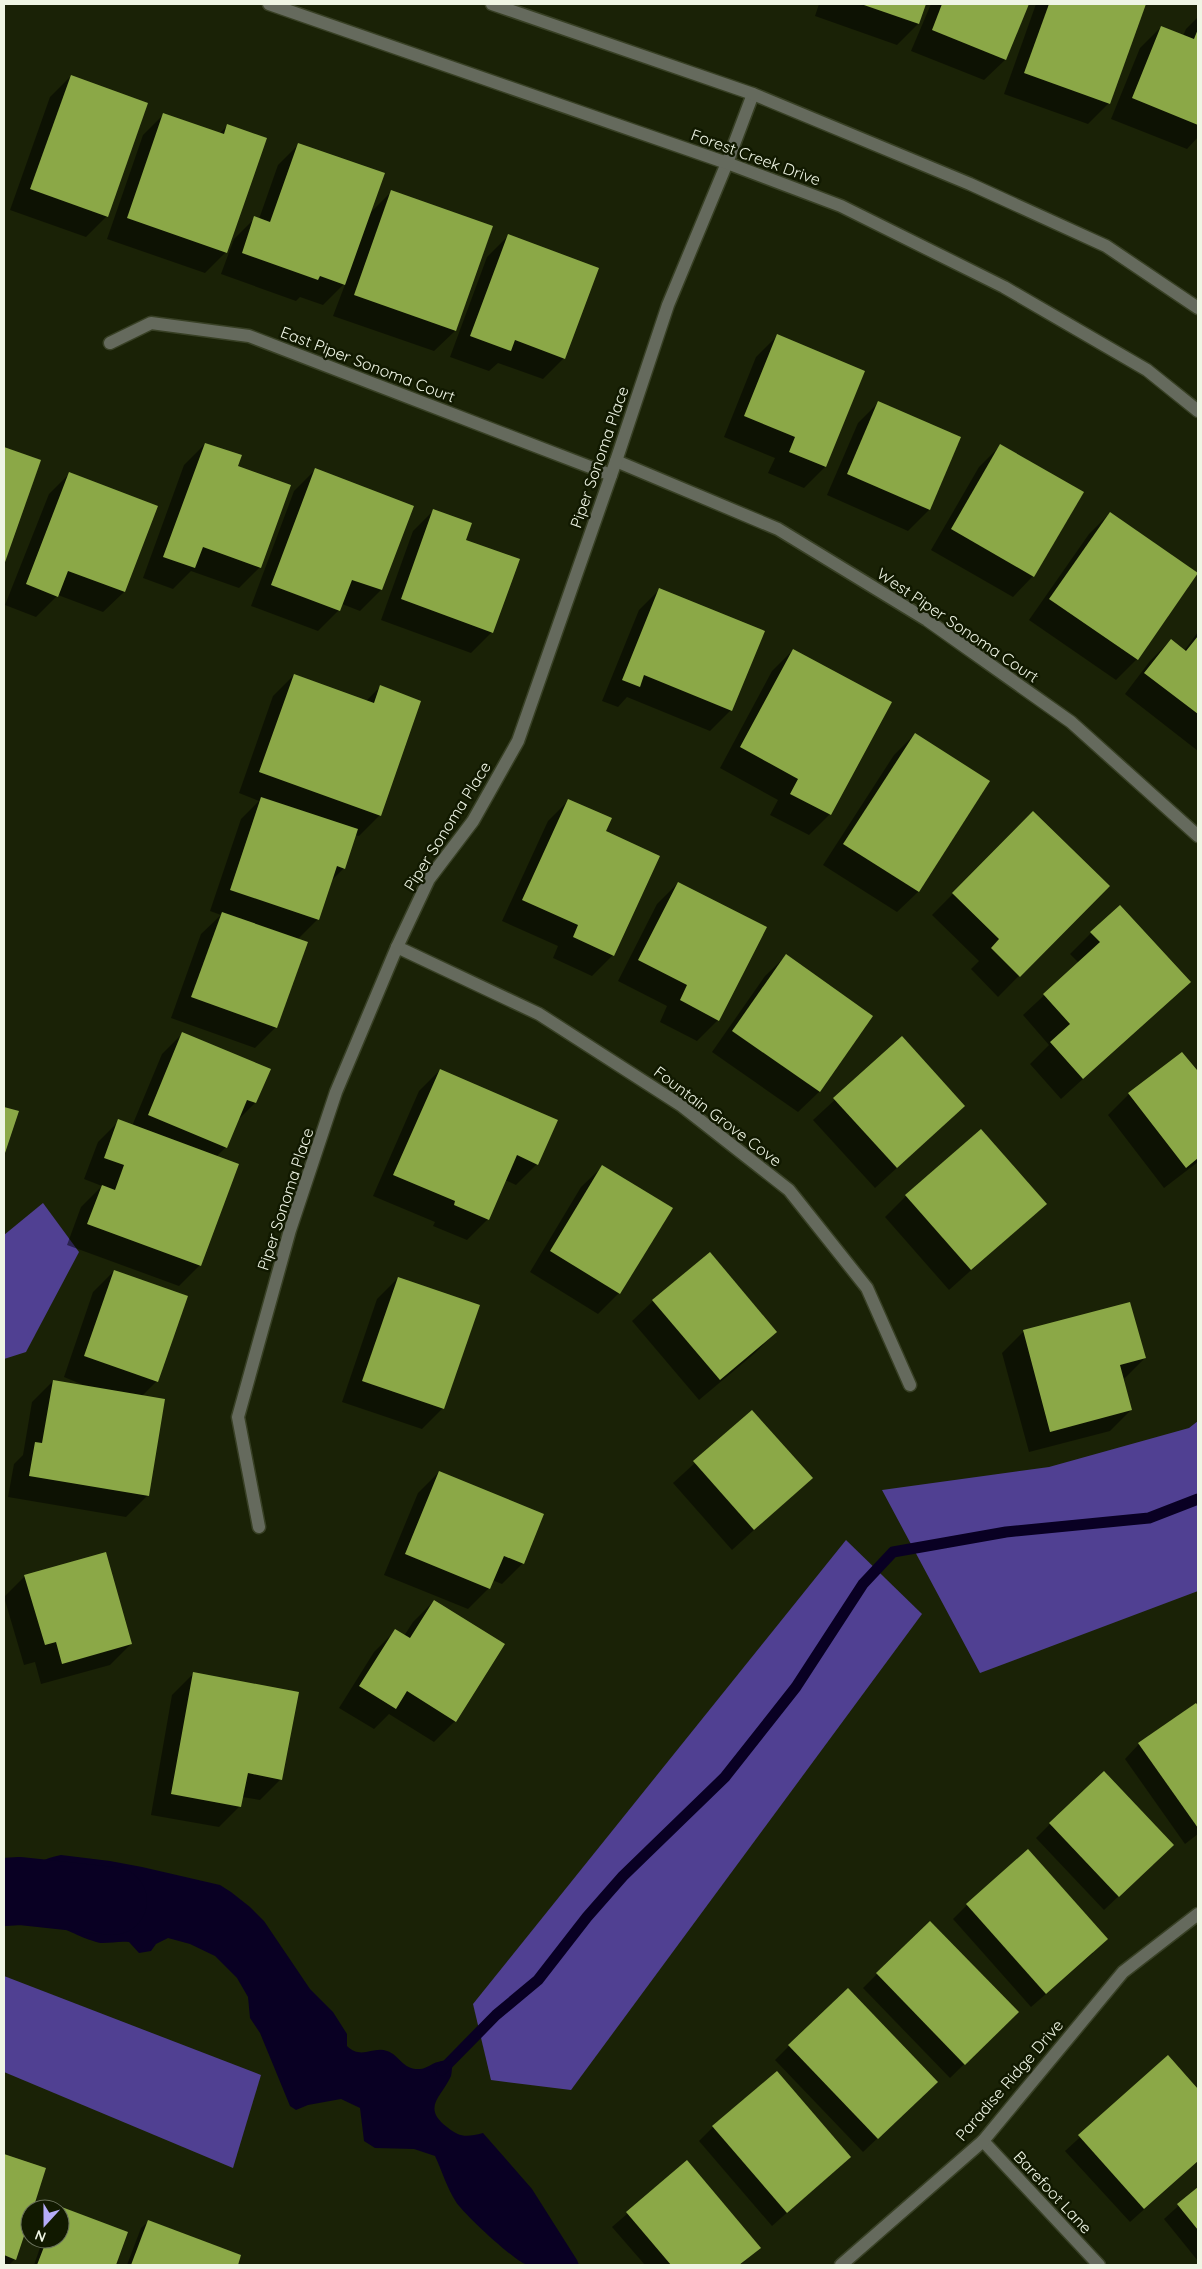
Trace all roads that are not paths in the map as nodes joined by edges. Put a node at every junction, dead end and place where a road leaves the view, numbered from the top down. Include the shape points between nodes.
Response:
1 (268, 4) edge
2 (492, 4) edge
3 (752, 94) junction
4 (727, 163) junction
5 (1198, 308) edge
6 (110, 343) dead end
7 (1198, 411) edge
8 (616, 460) junction
9 (611, 475) junction
10 (1198, 836) edge
11 (397, 947) junction
12 (910, 1385) dead end
13 (259, 1527) dead end
14 (1198, 1914) edge
15 (982, 2141) junction
16 (841, 2265) edge
17 (1099, 2265) edge

1 - 4 street, Forest Creek Drive
2 - 3 street
3 - 4 street, Piper Sonoma Place
3 - 5 street via 970,184 1106,246
4 - 7 street, Forest Creek Drive via 841,206 1004,287 1147,370
4 - 8 street, Piper Sonoma Place via 668,304
6 - 9 street, East Piper Sonoma Court via 151,323 249,336
8 - 9 street, Piper Sonoma Place
8 - 10 street, West Piper Sonoma Court via 778,529 927,620 1071,722
9 - 11 street, Piper Sonoma Place via 518,741 473,821 429,879
11 - 12 street, Fountain Grove Cove via 539,1014 682,1106 789,1190 867,1288
11 - 13 street, Piper Sonoma Place via 336,1092 293,1220 238,1417
14 - 15 street, Paradise Ridge Drive via 1123,1972
15 - 16 street, Paradise Ridge Drive
15 - 17 street, Barefoot Lane

